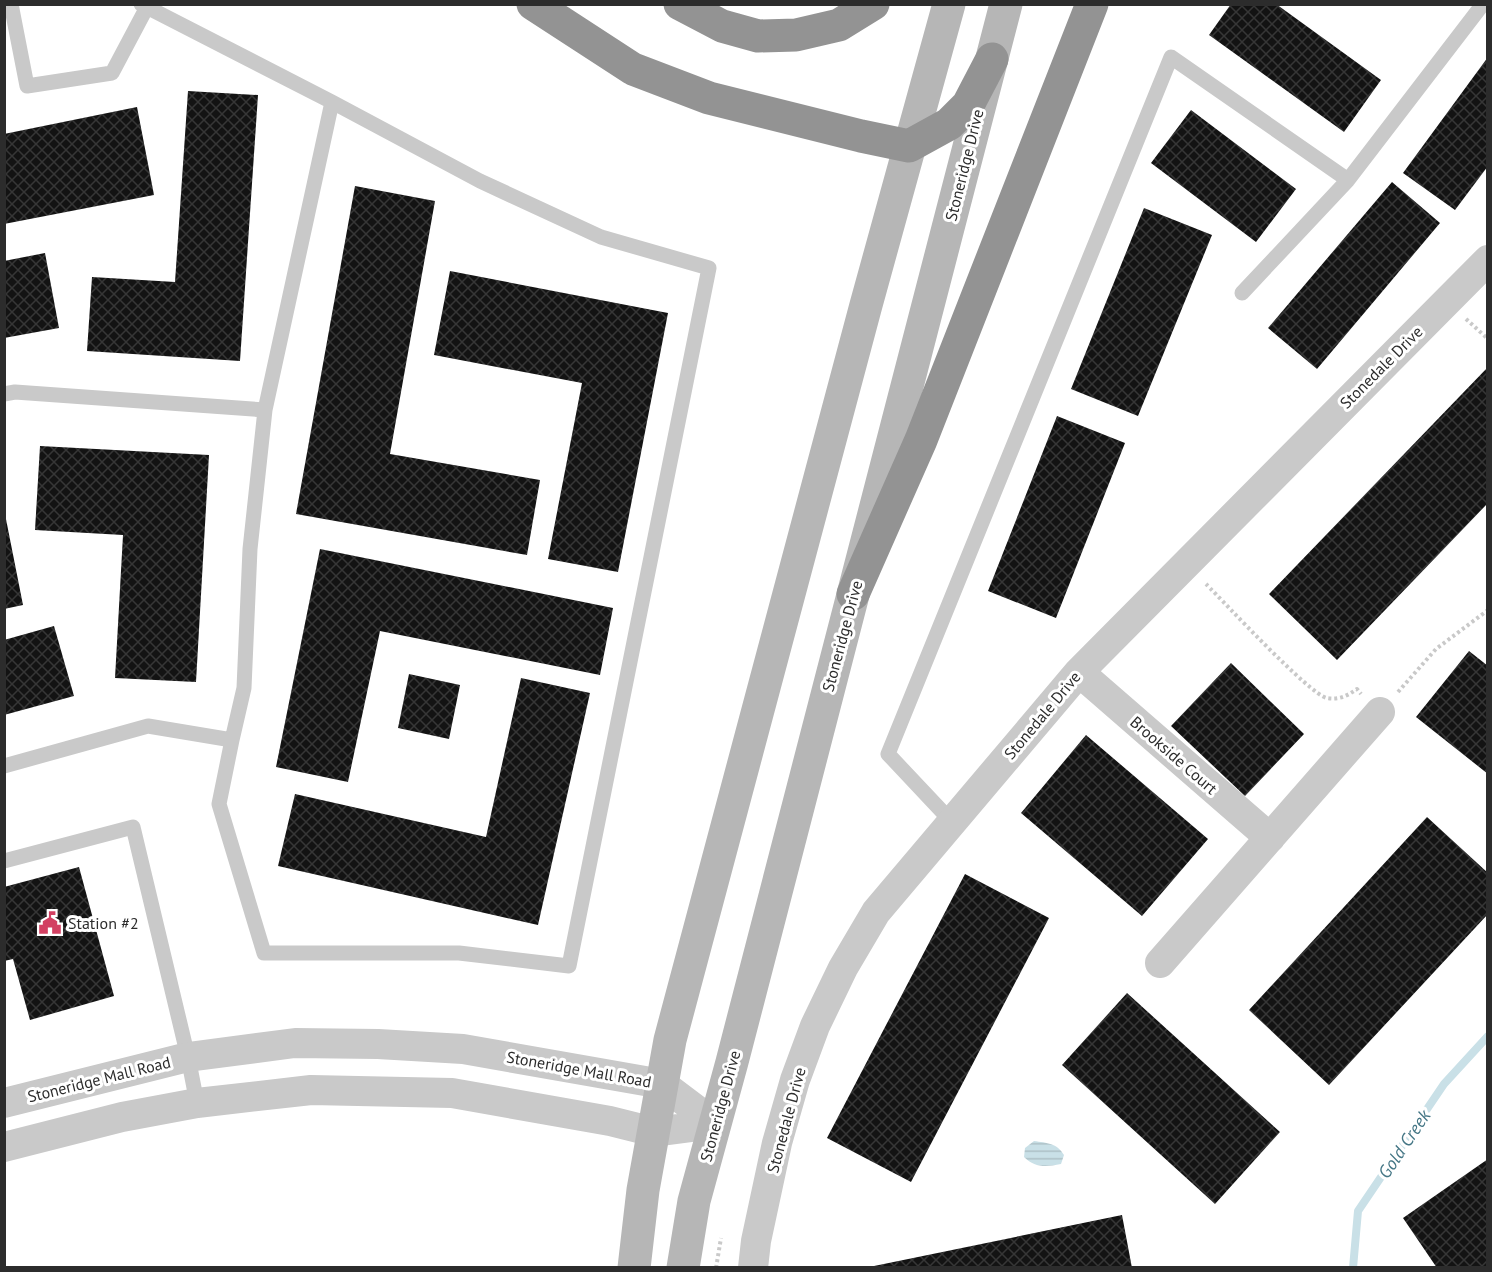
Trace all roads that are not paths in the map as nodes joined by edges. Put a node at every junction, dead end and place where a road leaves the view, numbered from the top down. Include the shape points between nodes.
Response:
1 (11, 4) edge
2 (534, 4) edge
3 (680, 4) edge
4 (873, 4) edge
5 (949, 4) edge
6 (1006, 4) edge
7 (1092, 4) edge
8 (1483, 4) edge
9 (144, 6) edge
10 (992, 59) junction
11 (332, 102) junction
12 (909, 147) junction
13 (1348, 180) junction
14 (1488, 260) edge
15 (1242, 292) dead end
16 (4, 394) edge
17 (265, 410) junction
18 (853, 594) junction
19 (1079, 672) junction
20 (1380, 712) road end
21 (232, 740) junction
22 (4, 766) edge
23 (952, 822) junction
24 (1270, 837) junction
25 (4, 861) edge
26 (1160, 963) dead end
27 (188, 1058) junction
28 (662, 1084) junction
29 (4, 1103) edge
30 (197, 1103) junction
31 (715, 1124) junction
32 (654, 1132) junction
33 (4, 1147) edge
34 (634, 1268) edge
35 (683, 1268) edge
36 (753, 1268) edge

1 - 9 lane via 27,86 112,73
2 - 12 highway via 633,69 709,98
3 - 4 highway via 722,26 758,36 796,35 839,25
5 - 12 main road
6 - 10 main road, Stoneridge Drive
7 - 18 highway via 921,440
8 - 13 lane
9 - 11 lane
10 - 12 highway via 968,105 949,124
10 - 18 main road, Stoneridge Drive
11 - 17 lane
11 - 21 lane via 480,181 602,237 709,268 569,966 459,953 264,953 219,804
12 - 28 main road via 673,1028
13 - 15 lane
13 - 23 lane via 1171,57 888,753
14 - 19 street, Stonedale Drive
16 - 17 lane
17 - 21 lane via 250,549 244,688
18 - 31 main road, Stoneridge Drive
19 - 23 street, Stonedale Drive
19 - 24 street, Brookside Court
20 - 24 street
21 - 22 lane via 148,726
23 - 36 street, Stonedale Drive via 876,912 815,1026 777,1143
24 - 26 street
25 - 27 lane via 133,827
27 - 28 street, Stoneridge Mall Road via 295,1043 378,1044 463,1049
27 - 29 street, Stoneridge Mall Road
27 - 30 lane
28 - 31 street, Stoneridge Mall Road
28 - 32 main road
30 - 32 street via 311,1090 452,1093
30 - 33 street via 122,1117
31 - 32 street
31 - 35 main road, Stoneridge Drive via 694,1201
32 - 34 main road

